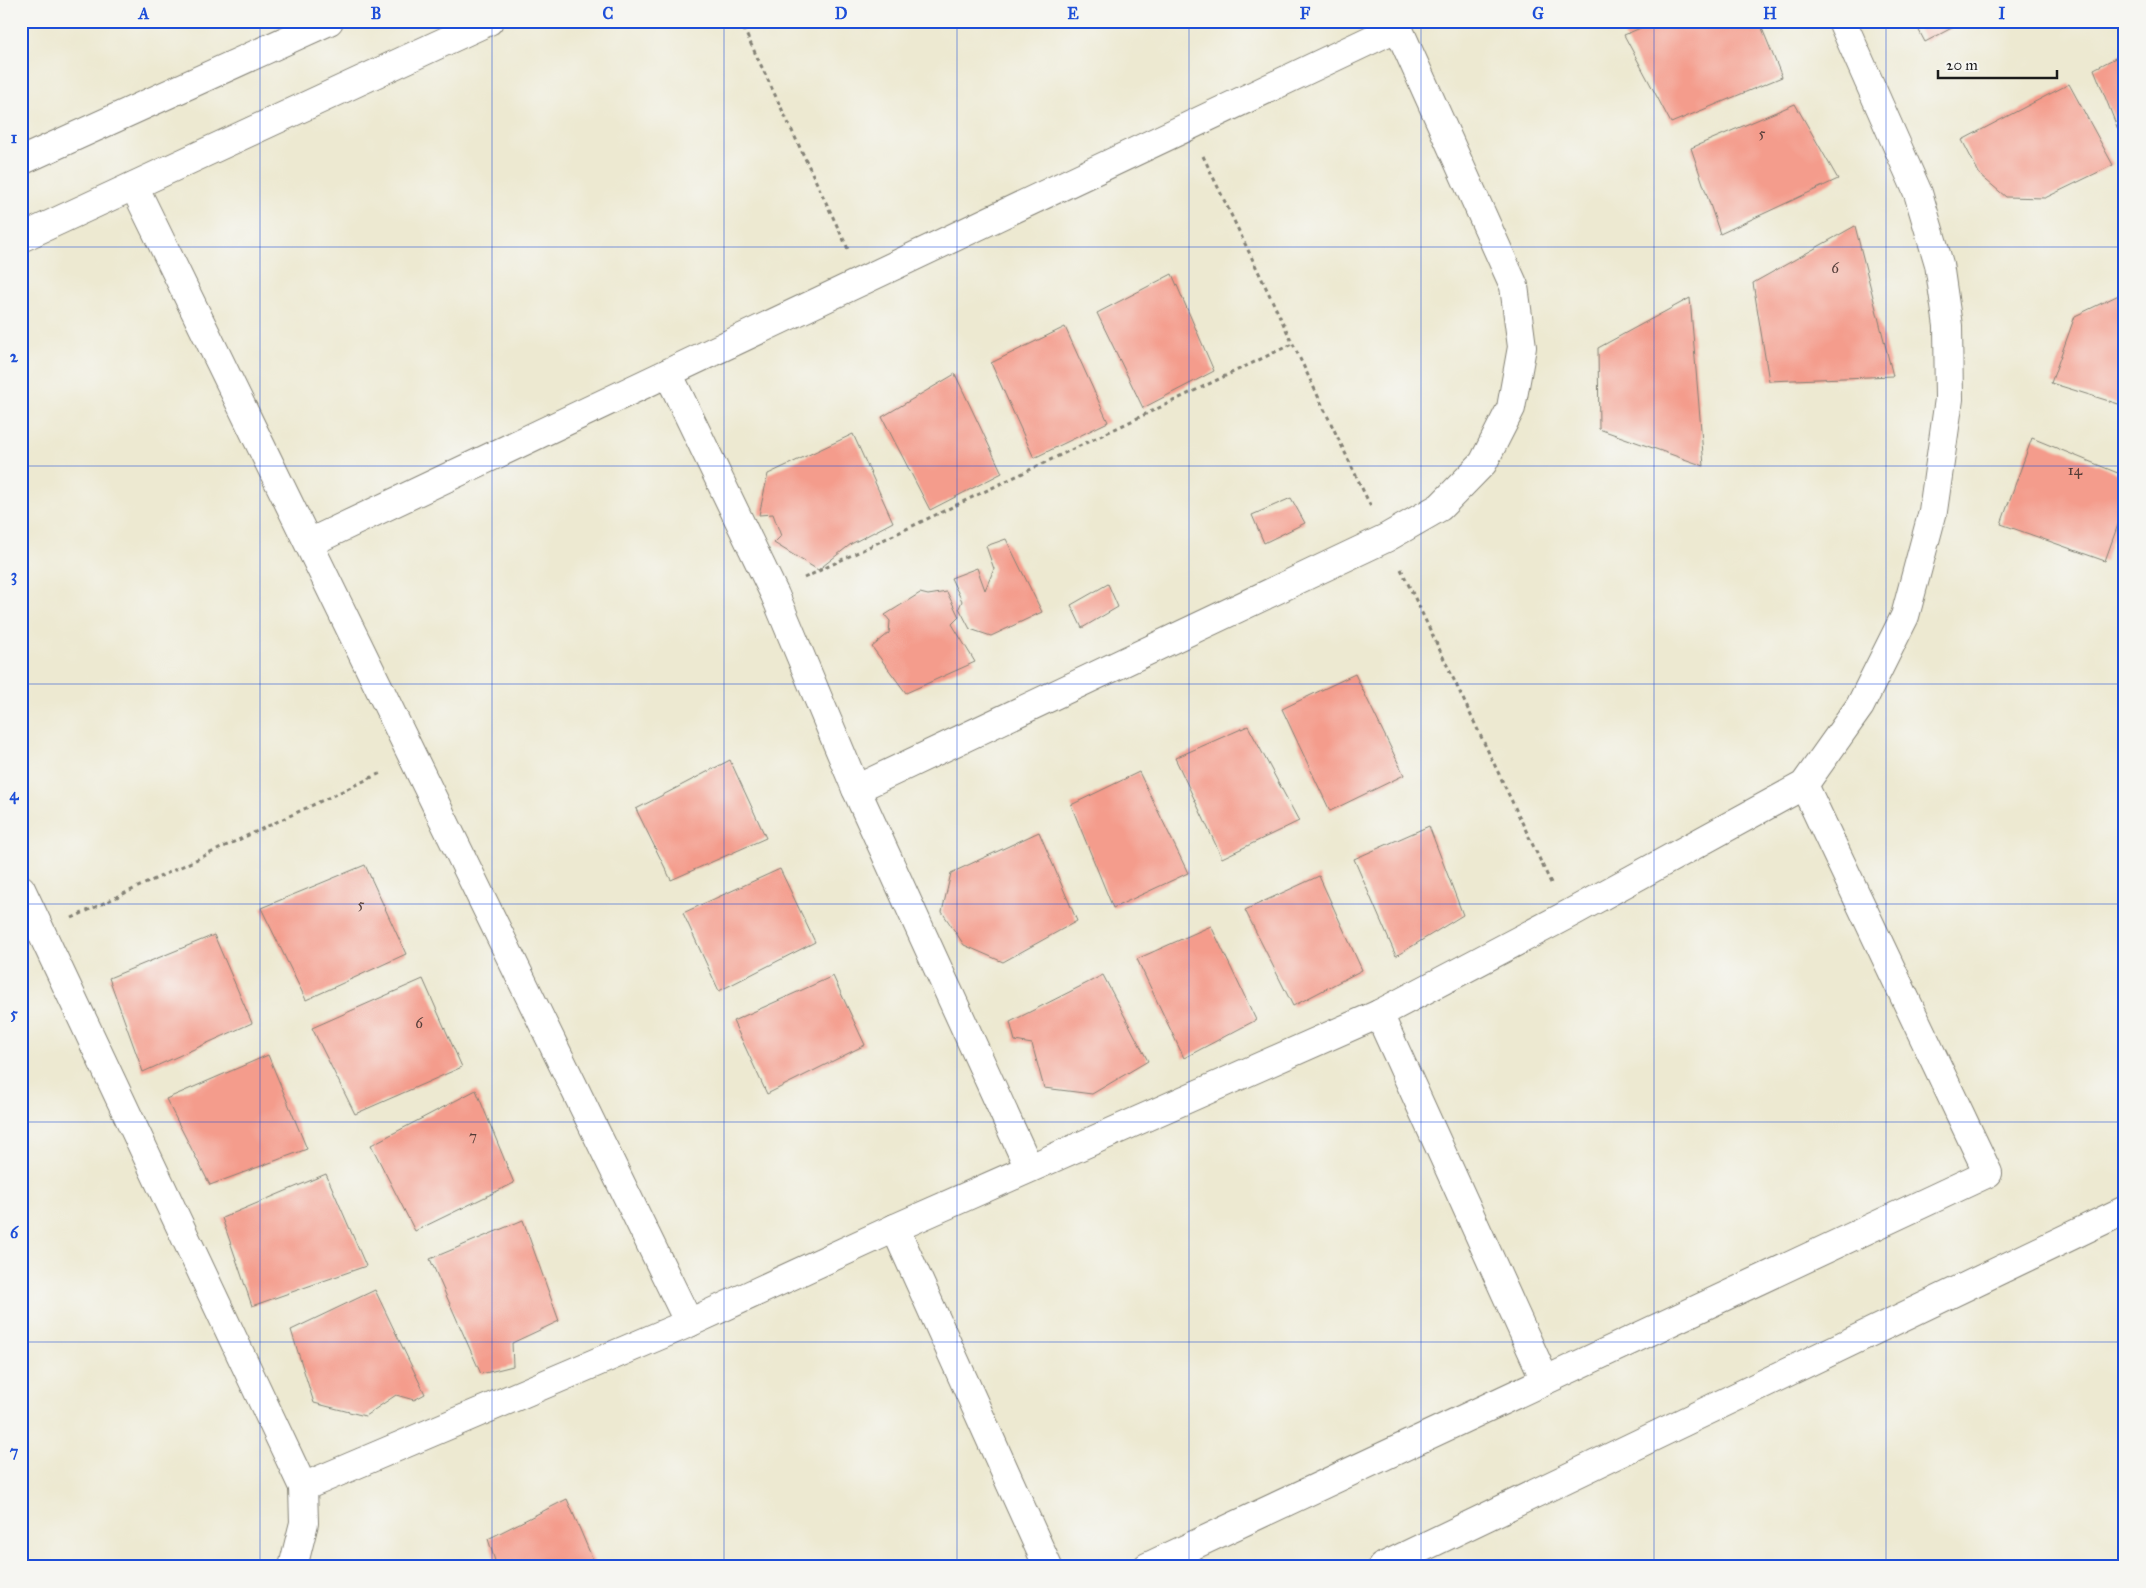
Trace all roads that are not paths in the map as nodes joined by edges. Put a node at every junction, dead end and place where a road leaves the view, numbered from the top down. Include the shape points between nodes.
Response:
1 (329, 21) edge
2 (489, 21) edge
3 (1842, 21) edge
4 (1396, 24) edge
5 (21, 161) edge
6 (134, 186) junction
7 (21, 238) edge
8 (668, 373) junction
9 (309, 543) junction
10 (1804, 785) junction
11 (856, 788) junction
12 (21, 889) edge
13 (1379, 1014) junction
14 (1029, 1168) junction
15 (2125, 1210) edge
16 (895, 1228) junction
17 (689, 1322) junction
18 (1545, 1380) junction
19 (303, 1487) junction
20 (293, 1567) edge
21 (1048, 1567) edge
22 (1147, 1567) edge
23 (1382, 1567) edge

1 - 5 street
2 - 6 street
3 - 10 street via 1918,192 1939,264 1948,326 1950,399 1933,511 1905,616 1860,706
4 - 8 street
4 - 11 street via 1514,286 1522,347 1511,408 1483,463 1440,507 1386,538
6 - 7 street
6 - 9 street
8 - 9 street
8 - 11 street via 775,595
9 - 17 street
10 - 13 street
10 - 18 street via 1988,1173
11 - 14 street
12 - 19 street
13 - 14 street
13 - 18 street
14 - 16 street
15 - 23 street
16 - 17 street
16 - 21 street
17 - 19 street
18 - 22 street
19 - 20 street via 304,1524

